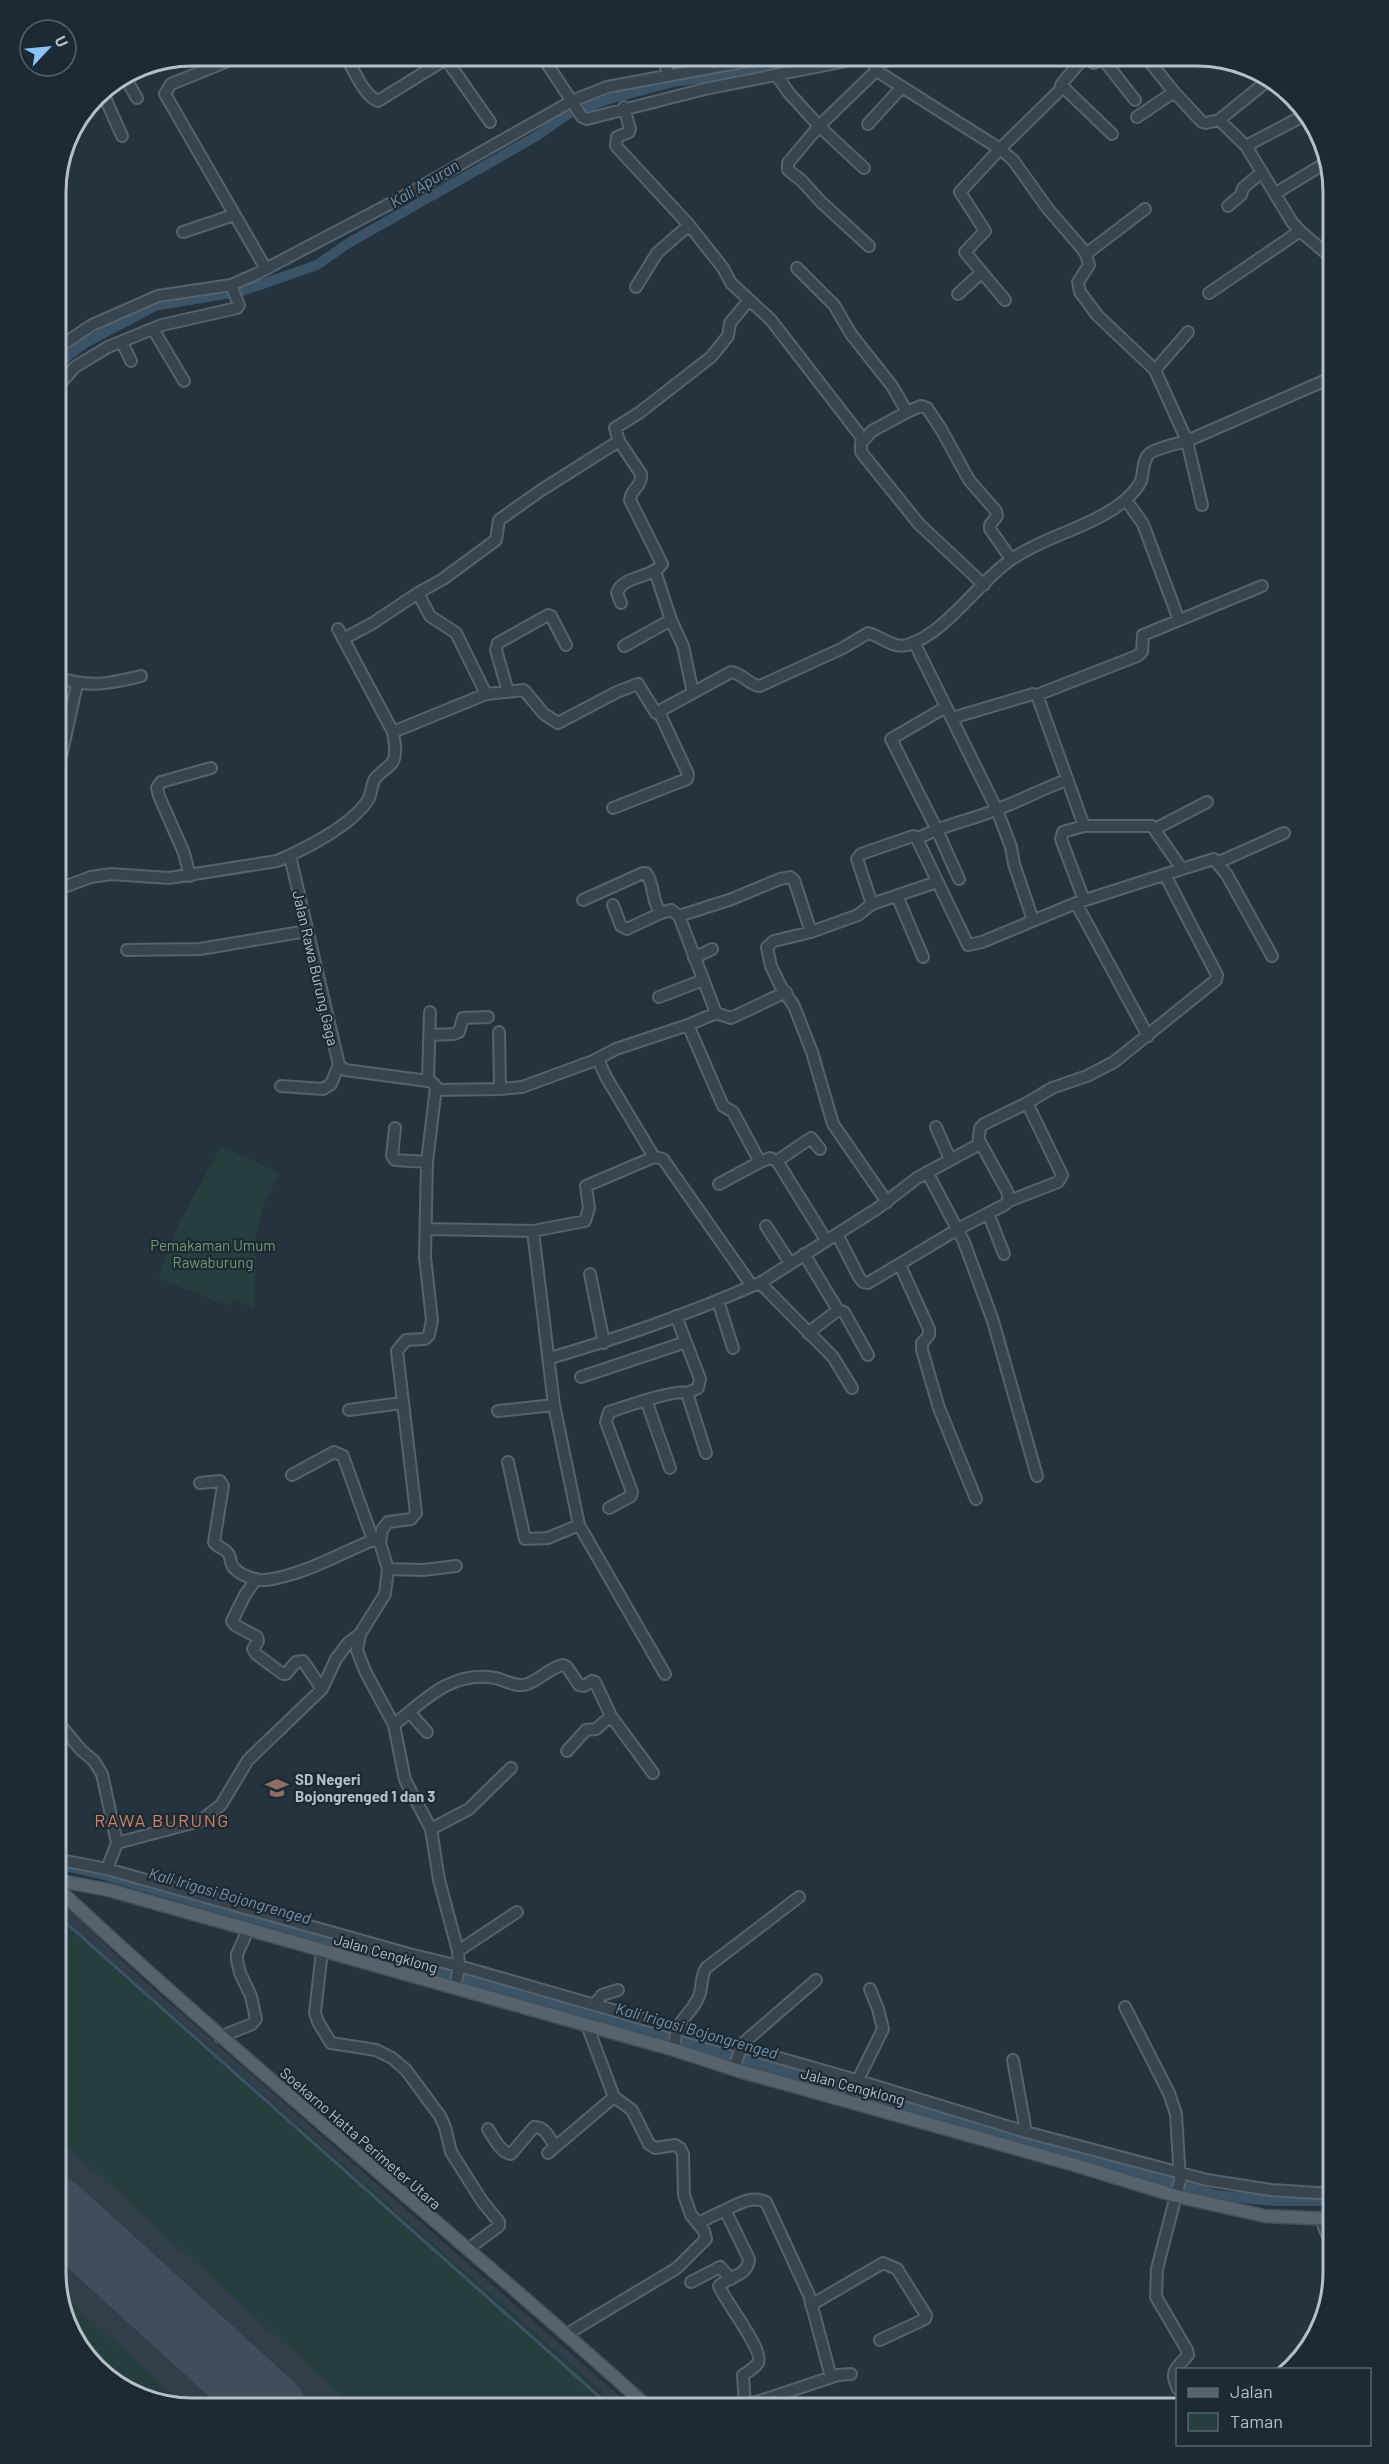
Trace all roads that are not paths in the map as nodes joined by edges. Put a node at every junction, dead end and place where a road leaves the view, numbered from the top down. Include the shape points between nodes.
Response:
1 (215, 66) edge
2 (351, 66) edge
3 (431, 66) edge
4 (451, 66) edge
5 (549, 66) edge
6 (666, 66) edge
7 (719, 66) edge
8 (815, 66) edge
9 (870, 66) edge
10 (878, 66) edge
11 (1077, 66) edge
12 (1112, 66) edge
13 (1154, 66) edge
14 (669, 75) junction
15 (777, 76) junction
16 (128, 83) edge
17 (1263, 85) edge
18 (1061, 86) junction
19 (902, 87) junction
20 (1174, 92) junction
21 (137, 98) dead end
22 (106, 100) edge
23 (1135, 100) dead end
24 (573, 103) junction
25 (624, 107) junction
26 (1137, 117) dead end
27 (1299, 118) edge
28 (1219, 120) junction
29 (490, 123) dead end
30 (868, 124) dead end
31 (819, 126) junction
32 (1112, 134) dead end
33 (122, 136) dead end
34 (1246, 146) junction
35 (1000, 149) junction
36 (1321, 166) edge
37 (864, 168) dead end
38 (1262, 172) junction
39 (1276, 193) junction
40 (1228, 206) dead end
41 (1145, 209) dead end
42 (234, 215) junction
43 (689, 225) junction
44 (1300, 231) junction
45 (183, 232) dead end
46 (869, 246) dead end
47 (1323, 250) edge
48 (1086, 254) junction
49 (797, 268) dead end
50 (266, 269) junction
51 (981, 273) junction
52 (636, 287) dead end
53 (234, 291) junction
54 (1209, 293) dead end
55 (958, 294) dead end
56 (750, 300) junction
57 (1005, 300) dead end
58 (153, 329) junction
59 (1188, 332) dead end
60 (66, 342) edge
61 (122, 342) junction
62 (131, 361) dead end
63 (1155, 370) junction
64 (66, 377) edge
65 (184, 381) dead end
66 (1323, 382) edge
67 (907, 412) junction
68 (863, 439) junction
69 (619, 441) junction
70 (1187, 441) junction
71 (1126, 500) junction
72 (1202, 505) dead end
73 (1011, 559) junction
74 (655, 571) junction
75 (984, 585) junction
76 (1262, 586) dead end
77 (418, 593) junction
78 (621, 603) dead end
79 (671, 620) junction
80 (1179, 620) junction
81 (914, 642) junction
82 (566, 645) dead end
83 (624, 646) dead end
84 (141, 676) dead end
85 (66, 680) edge
86 (77, 684) junction
87 (508, 692) junction
88 (693, 693) junction
89 (486, 694) junction
90 (1036, 694) junction
91 (946, 707) junction
92 (659, 712) junction
93 (952, 717) junction
94 (393, 732) junction
95 (66, 734) edge
96 (211, 768) dead end
97 (1067, 780) junction
98 (1207, 802) dead end
99 (613, 808) dead end
100 (997, 810) junction
101 (1084, 826) junction
102 (1155, 828) junction
103 (937, 830) junction
104 (1284, 833) dead end
105 (919, 838) junction
106 (290, 856) junction
107 (1217, 863) junction
108 (1182, 869) junction
109 (1164, 875) junction
110 (190, 876) junction
111 (959, 879) dead end
112 (937, 882) junction
113 (66, 886) edge
114 (897, 896) junction
115 (582, 900) dead end
116 (1080, 902) junction
117 (872, 904) junction
118 (613, 905) dead end
119 (661, 914) junction
120 (679, 916) junction
121 (1033, 920) junction
122 (307, 931) junction
123 (811, 932) junction
124 (712, 949) dead end
125 (127, 950) dead end
126 (1272, 956) dead end
127 (922, 957) dead end
128 (694, 958) junction
129 (703, 980) junction
130 (786, 992) junction
131 (659, 997) dead end
132 (430, 1012) dead end
133 (716, 1013) junction
134 (488, 1017) dead end
135 (688, 1025) junction
136 (499, 1032) dead end
137 (429, 1035) junction
138 (1148, 1035) junction
139 (598, 1059) junction
140 (339, 1065) junction
141 (280, 1086) dead end
142 (432, 1086) junction
143 (500, 1089) junction
144 (1026, 1103) junction
145 (936, 1127) dead end
146 (395, 1128) dead end
147 (980, 1142) junction
148 (820, 1149) dead end
149 (654, 1157) junction
150 (950, 1159) junction
151 (777, 1161) junction
152 (427, 1162) junction
153 (760, 1162) junction
154 (927, 1172) junction
155 (719, 1184) dead end
156 (887, 1202) junction
157 (1009, 1202) junction
158 (988, 1213) junction
159 (766, 1226) dead end
160 (426, 1229) junction
161 (958, 1229) junction
162 (533, 1231) junction
163 (837, 1234) junction
164 (826, 1240) junction
165 (804, 1254) junction
166 (1004, 1254) dead end
167 (790, 1263) junction
168 (900, 1265) junction
169 (590, 1274) dead end
170 (756, 1284) junction
171 (718, 1301) junction
172 (838, 1310) junction
173 (676, 1316) junction
174 (808, 1333) junction
175 (686, 1342) junction
176 (604, 1343) junction
177 (733, 1348) dead end
178 (868, 1355) dead end
179 (550, 1358) junction
180 (581, 1377) dead end
181 (852, 1388) dead end
182 (687, 1393) junction
183 (646, 1400) junction
184 (402, 1403) junction
185 (554, 1405) junction
186 (349, 1410) dead end
187 (498, 1411) dead end
188 (706, 1453) dead end
189 (508, 1462) dead end
190 (670, 1468) dead end
191 (292, 1475) dead end
192 (1037, 1476) dead end
193 (200, 1483) dead end
194 (976, 1499) dead end
195 (609, 1508) dead end
196 (579, 1525) junction
197 (377, 1542) junction
198 (456, 1566) dead end
199 (387, 1569) junction
200 (256, 1580) junction
201 (360, 1634) junction
202 (665, 1674) dead end
203 (322, 1689) junction
204 (409, 1712) junction
205 (611, 1716) junction
206 (394, 1725) junction
207 (66, 1732) edge
208 (427, 1732) dead end
209 (567, 1751) dead end
210 (510, 1768) dead end
211 (653, 1773) dead end
212 (430, 1829) junction
213 (117, 1843) junction
214 (66, 1860) edge
215 (107, 1869) junction
216 (66, 1882) edge
217 (66, 1896) edge
218 (799, 1897) dead end
219 (214, 1909) junction
220 (517, 1912) dead end
221 (248, 1930) junction
222 (322, 1951) junction
223 (458, 1951) junction
224 (459, 1968) junction
225 (816, 1980) dead end
226 (455, 1986) junction
227 (870, 1989) dead end
228 (618, 1990) dead end
229 (594, 2005) junction
230 (1125, 2007) dead end
231 (587, 2025) junction
232 (675, 2032) junction
233 (220, 2037) junction
234 (739, 2048) junction
235 (675, 2049) junction
236 (1012, 2061) dead end
237 (734, 2067) junction
238 (855, 2083) junction
239 (614, 2097) junction
240 (849, 2098) junction
241 (1000, 2126) junction
242 (488, 2129) dead end
243 (1026, 2132) junction
244 (995, 2140) junction
245 (1178, 2185) junction
246 (1323, 2194) edge
247 (725, 2210) junction
248 (1323, 2219) edge
249 (698, 2223) junction
250 (468, 2249) junction
251 (731, 2278) junction
252 (691, 2282) dead end
253 (811, 2305) junction
254 (567, 2334) junction
255 (880, 2340) dead end
256 (851, 2374) dead end
257 (831, 2377) junction
258 (1176, 2383) edge
259 (638, 2398) edge
260 (744, 2398) edge
261 (771, 2398) edge

1 - 42 street via 171,84 165,94
2 - 3 street via 378,101
4 - 29 street
5 - 24 street
6 - 14 street
7 - 14 street
8 - 15 street
9 - 31 street
10 - 19 street
11 - 18 street
12 - 23 street
13 - 20 street
14 - 24 street via 607,87
15 - 25 street
15 - 31 street
16 - 21 street
17 - 28 street
18 - 32 street
18 - 35 street
19 - 30 street
19 - 35 street
20 - 26 street
20 - 28 street via 1202,122
22 - 33 street
24 - 25 street via 582,117 590,118
24 - 50 street
25 - 43 street via 630,129 617,137 616,146
27 - 34 street
28 - 34 street
31 - 37 street
31 - 46 street via 788,162 788,170
34 - 38 street
35 - 48 street via 1013,160
35 - 51 street via 960,192 985,228 965,252
36 - 39 street
38 - 39 street
38 - 40 street
39 - 44 street
41 - 48 street
42 - 45 street
42 - 50 street
43 - 52 street via 657,254
43 - 56 street via 731,283
44 - 47 street
44 - 54 street
48 - 63 street via 1089,265 1078,282 1080,292 1097,315
49 - 67 street via 834,306
50 - 53 street
51 - 55 street
51 - 57 street
53 - 58 street via 239,305 232,310
53 - 60 street via 158,296 92,325
56 - 68 street via 782,334
56 - 69 street via 730,323 728,336 711,357 615,428
58 - 61 street
58 - 65 street
59 - 63 street
61 - 62 street
61 - 64 street via 100,351
63 - 70 street
66 - 70 street
67 - 68 street
67 - 73 street via 921,406 927,408 969,480 996,511 990,530
68 - 75 street via 861,452 901,504
69 - 74 street via 641,474 640,486 630,500 661,561
69 - 77 street via 499,520 496,540
70 - 71 street via 1146,457 1141,480
70 - 72 street
71 - 73 street
71 - 80 street via 1143,524
73 - 75 street
74 - 78 street via 621,586 617,593
74 - 79 street
75 - 81 street via 935,629
76 - 80 street
77 - 89 street via 430,616 456,633
77 - 94 street via 374,623 341,634
79 - 83 street
79 - 88 street via 682,646
80 - 90 street via 1143,635 1142,652 1137,656
81 - 88 street via 899,645 868,633 760,686 731,672
81 - 91 street
82 - 87 street via 548,615 498,643 496,650
84 - 86 street via 109,684
85 - 86 street
86 - 95 street
87 - 89 street
87 - 92 street via 524,690 544,714 558,723 638,684 652,710
88 - 92 street
89 - 94 street
90 - 93 street
90 - 97 street
91 - 93 street
91 - 103 street via 891,739
92 - 99 street via 687,778
93 - 100 street
94 - 106 street via 396,751 392,763 381,770 369,798 352,819
96 - 110 street via 160,782 157,788
97 - 100 street
97 - 101 street
98 - 102 street
100 - 103 street
100 - 121 street
101 - 102 street via 1149,824
101 - 116 street via 1063,832 1061,838
102 - 108 street
103 - 105 street
103 - 111 street
104 - 107 street
105 - 112 street
105 - 117 street via 914,836 861,854 857,859
106 - 110 street
106 - 122 street, Jalan Rawa Burung Gaga
107 - 108 street via 1213,859
107 - 126 street
108 - 109 street
109 - 116 street
109 - 138 street via 1217,979
110 - 113 street via 111,874
112 - 114 street
112 - 121 street via 968,945
114 - 117 street
114 - 127 street
115 - 119 street via 646,873
116 - 121 street
116 - 138 street
117 - 123 street via 858,915
118 - 119 street via 621,926 627,929
119 - 120 street via 671,910
120 - 123 street via 790,877
120 - 128 street
122 - 125 street via 200,949
122 - 140 street, Jalan Rawa Burung Gaga
123 - 130 street via 774,941 768,947 771,966
124 - 128 street
128 - 129 street
129 - 131 street
129 - 133 street
130 - 133 street, Jalan Rawa Burung Gaga via 731,1017
130 - 156 street via 812,1052 833,1125
132 - 137 street
133 - 135 street, Jalan Rawa Burung Gaga
134 - 137 street via 467,1016 461,1020 459,1032
135 - 139 street, Jalan Rawa Burung Gaga
135 - 153 street via 723,1106 733,1112
136 - 143 street
137 - 142 street
138 - 144 street via 1114,1062
139 - 143 street, Jalan Rawa Burung Gaga via 522,1087
139 - 149 street
140 - 141 street via 331,1084 323,1089
140 - 142 street, Jalan Rawa Burung Gaga via 345,1070
142 - 143 street, Jalan Rawa Burung Gaga
142 - 152 street
144 - 147 street via 984,1124 980,1128
144 - 157 street via 1062,1175 1058,1182
145 - 150 street
146 - 152 street via 395,1160
147 - 150 street
147 - 157 street via 1008,1191
148 - 151 street via 811,1138
149 - 162 street via 586,1186 589,1208 585,1221
149 - 170 street via 663,1159
150 - 154 street
151 - 153 street via 770,1158
151 - 164 street
152 - 160 street
153 - 155 street
154 - 156 street
154 - 161 street
156 - 163 street
157 - 158 street
158 - 161 street
158 - 166 street
159 - 167 street
160 - 162 street
160 - 184 street via 425,1276 431,1328 425,1339 406,1340 397,1351
161 - 168 street
161 - 192 street via 993,1321
162 - 179 street
163 - 164 street
163 - 168 street via 863,1282 873,1282
164 - 165 street
165 - 167 street
165 - 172 street
167 - 170 street
168 - 194 street via 928,1329 929,1335 922,1343 939,1408
169 - 176 street
170 - 171 street
170 - 174 street
171 - 173 street
171 - 177 street
172 - 174 street
172 - 178 street via 844,1312
173 - 175 street
173 - 176 street
174 - 181 street via 832,1357
175 - 180 street
175 - 182 street via 700,1379 698,1388
176 - 179 street
179 - 185 street
182 - 183 street
182 - 188 street
183 - 190 street
183 - 195 street via 606,1416 632,1492
184 - 186 street
184 - 197 street via 416,1513 411,1519 387,1522
185 - 187 street
185 - 196 street
189 - 196 street via 525,1539 548,1538
191 - 197 street via 334,1452 343,1456
193 - 200 street via 220,1481 223,1486 214,1542 227,1551 235,1569
196 - 202 street
197 - 199 street
197 - 200 street via 296,1572
198 - 199 street
199 - 201 street via 385,1594
200 - 203 street via 232,1621 257,1637 253,1649 256,1654 283,1674 303,1661
201 - 203 street via 336,1659
201 - 206 street via 357,1650
203 - 213 street via 248,1760 221,1805 200,1821
204 - 205 street via 431,1693 468,1678 495,1678 526,1685 564,1665 579,1685 595,1682
204 - 206 street
204 - 208 street
205 - 209 street via 596,1730 586,1730
205 - 211 street
206 - 212 street via 405,1780
207 - 213 street via 102,1774
210 - 212 street via 469,1809
212 - 223 street
213 - 215 street
214 - 215 street
215 - 219 street
216 - 219 main road, Jalan Cengklong
217 - 233 main road, Soekarno Hatta Perimeter Utara
218 - 232 street via 706,1968 699,1996
219 - 221 main road, Jalan Cengklong
219 - 224 street
220 - 223 street
221 - 222 main road, Jalan Cengklong
221 - 233 street via 237,1960 256,2019
222 - 226 main road, Jalan Cengklong
222 - 250 street via 315,2013 331,2043 376,2050 406,2070 440,2116 451,2152 499,2222 499,2226
223 - 224 street
224 - 226 street
224 - 229 street
225 - 234 street
226 - 231 main road, Jalan Cengklong
227 - 238 street via 882,2029
228 - 229 street via 602,1995
229 - 232 street
230 - 245 street via 1174,2104
231 - 235 main road, Jalan Cengklong
231 - 239 street
232 - 234 street
232 - 235 street
233 - 250 main road, Soekarno Hatta Perimeter Utara
234 - 237 street
234 - 238 street
235 - 237 main road, Jalan Cengklong
236 - 243 street
237 - 240 main road, Jalan Cengklong
238 - 240 street
238 - 241 street
239 - 242 street via 551,2150 543,2129 534,2127 511,2154 504,2151
239 - 249 street via 632,2110 649,2144 655,2148 680,2148 684,2195
240 - 244 main road, Jalan Cengklong
241 - 243 street
241 - 244 street
243 - 245 street
244 - 245 main road, Jalan Cengklong
245 - 246 street
245 - 248 main road, Jalan Cengklong via 1265,2216
245 - 258 street via 1157,2269 1156,2297 1187,2350 1188,2355 1175,2367
247 - 249 street
247 - 251 street via 749,2259 746,2270
247 - 253 street via 757,2198 766,2202 791,2251
249 - 254 street via 706,2239 677,2268
250 - 254 main road, Soekarno Hatta Perimeter Utara
251 - 252 street via 720,2267
251 - 260 street via 720,2284 719,2289 759,2358 743,2375
253 - 255 street via 883,2263 891,2265 926,2315 915,2326
253 - 257 street
254 - 259 main road, Soekarno Hatta Perimeter Utara
256 - 257 street
257 - 261 street

